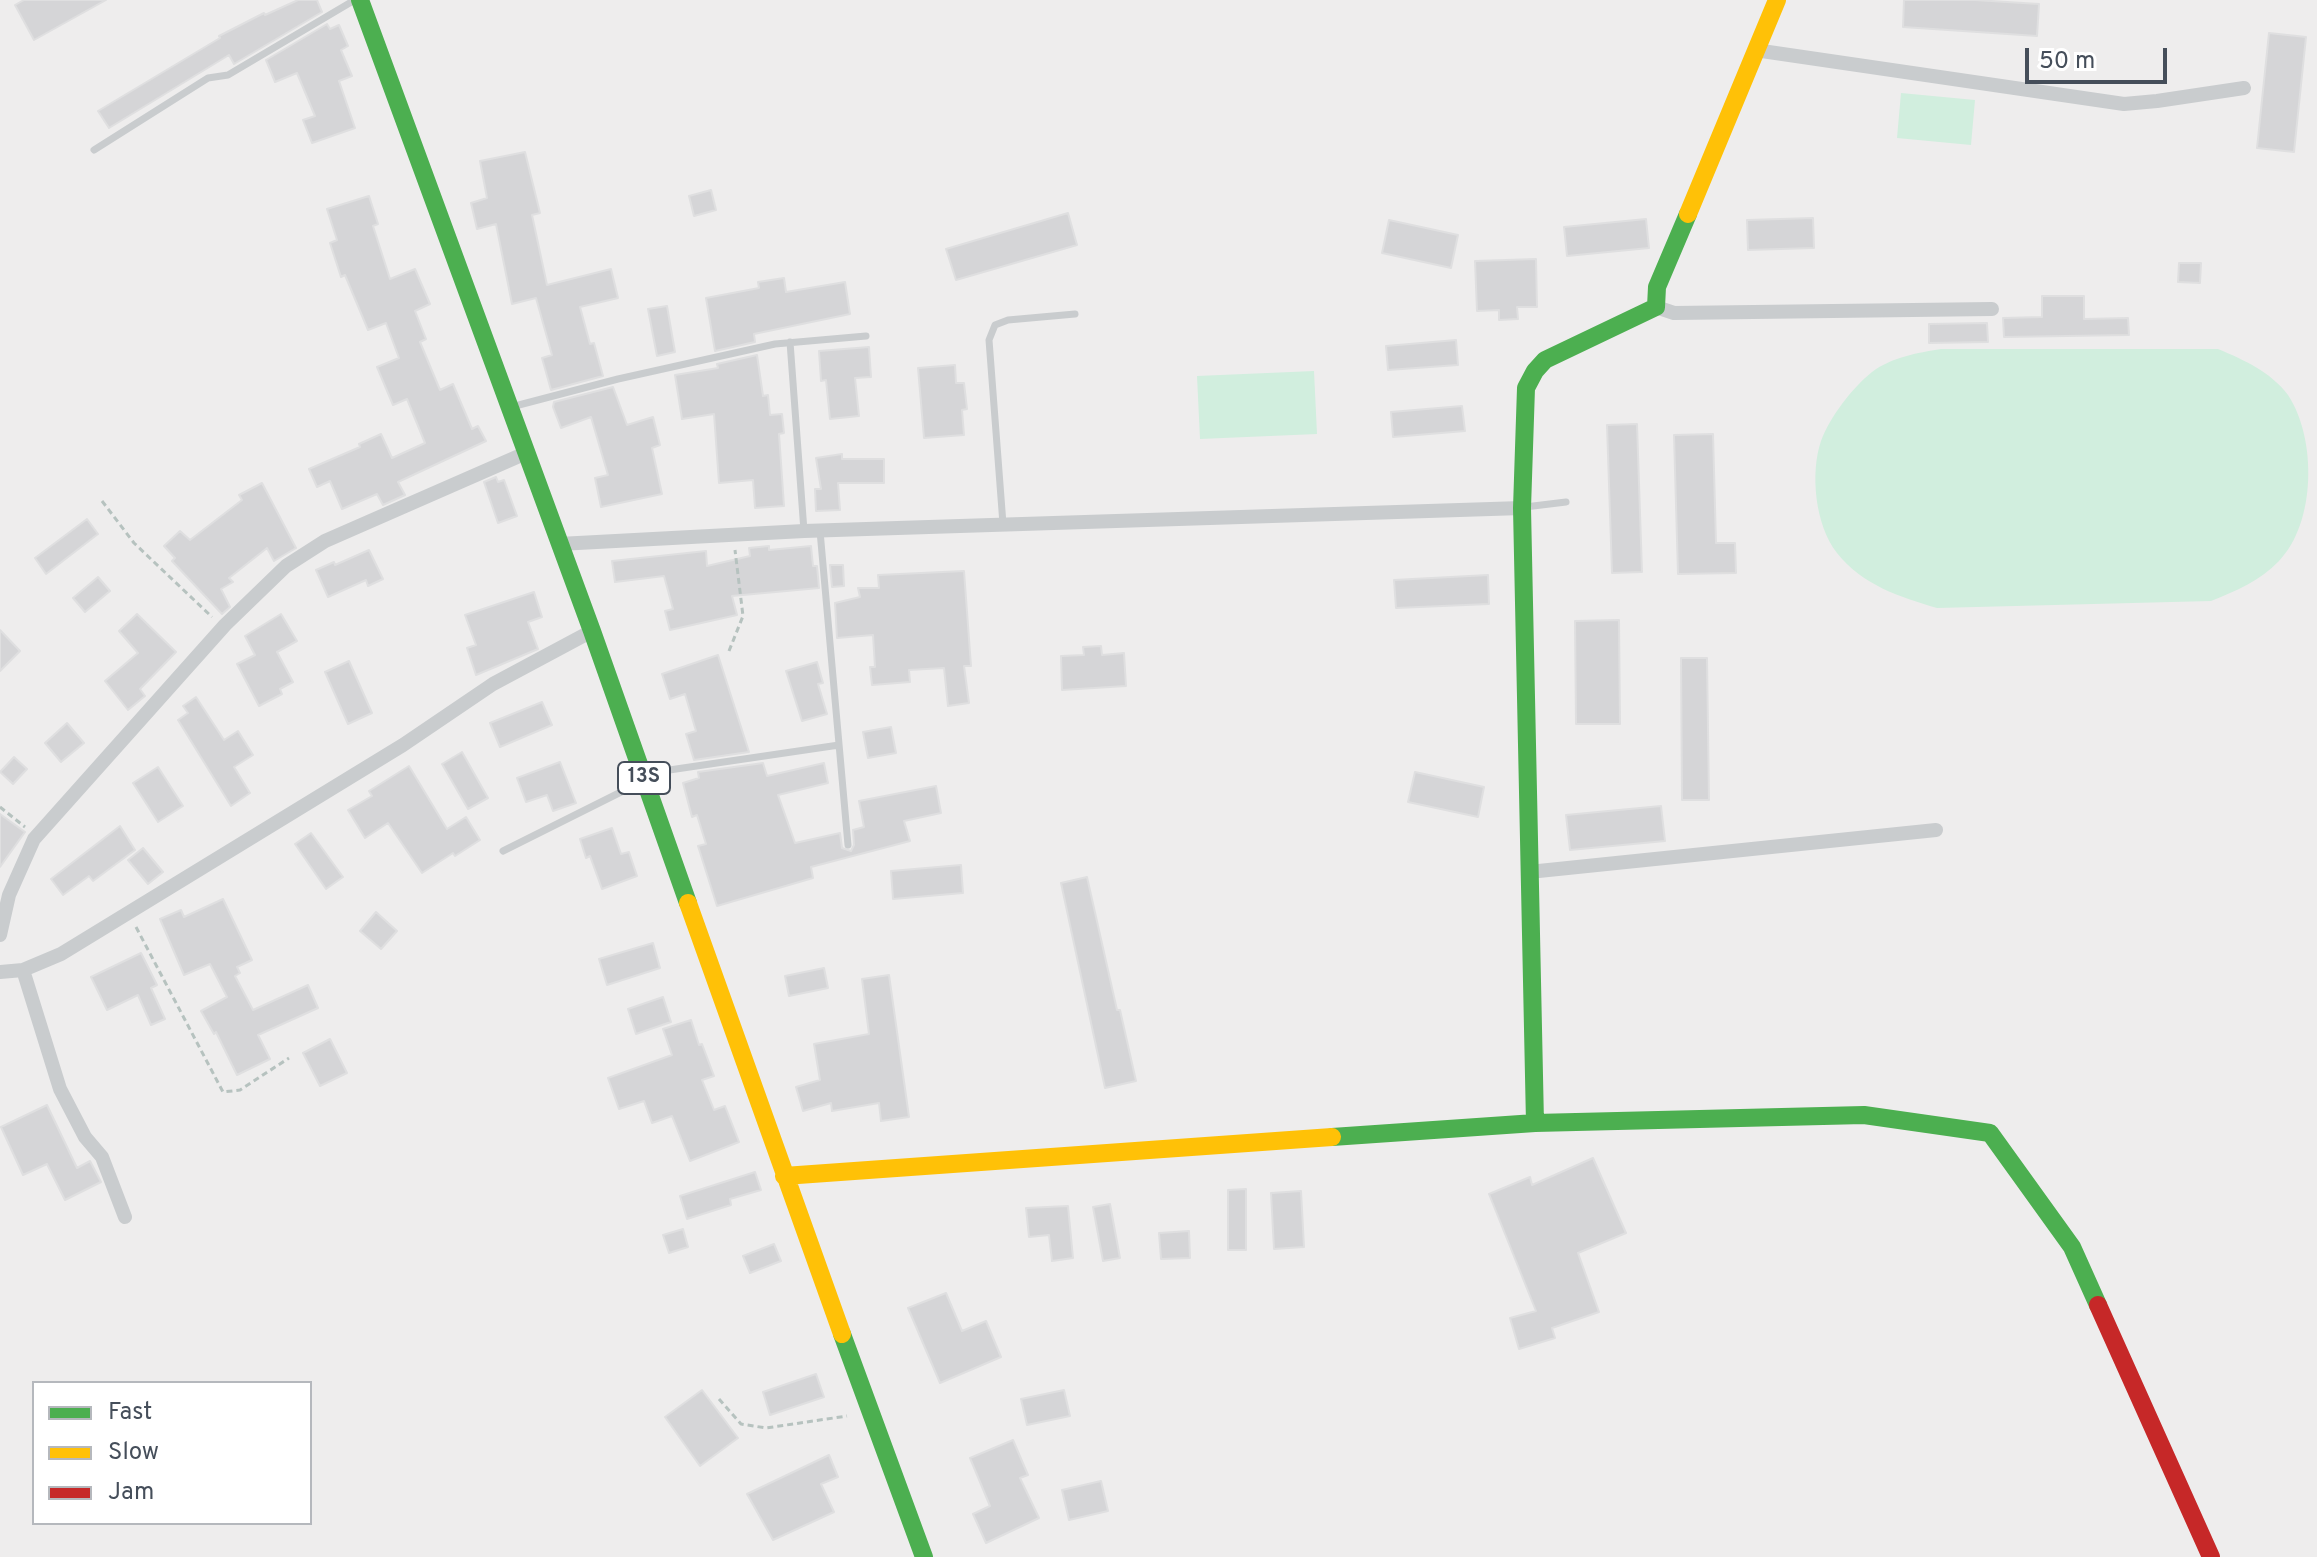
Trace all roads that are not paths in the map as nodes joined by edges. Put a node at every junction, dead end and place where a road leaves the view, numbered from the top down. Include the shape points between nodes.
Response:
1 (357, 0) edge
2 (1777, 0) edge
3 (1755, 50) junction
4 (2244, 88) dead end
5 (94, 150) dead end
6 (1656, 307) junction
7 (1992, 309) dead end
8 (1075, 314) dead end
9 (866, 336) dead end
10 (790, 342) junction
11 (509, 407) junction
12 (526, 453) junction
13 (1566, 502) dead end
14 (1522, 508) junction
15 (1003, 525) junction
16 (804, 531) junction
17 (820, 531) junction
18 (559, 544) junction
19 (592, 631) junction
20 (839, 745) junction
21 (644, 777) junction
22 (1936, 830) dead end
23 (848, 845) dead end
24 (503, 851) dead end
25 (1529, 872) junction
26 (0, 935) edge
27 (23, 970) junction
28 (0, 972) edge
29 (1535, 1123) junction
30 (784, 1176) junction
31 (125, 1217) dead end
32 (924, 1557) edge
33 (2211, 1557) edge

1 - 5 lane via 228,75 208,78
1 - 11 main road, 13S
2 - 3 main road
3 - 4 street via 2124,104
3 - 6 main road via 1657,287
6 - 7 street via 1674,313
6 - 14 main road via 1545,360 1535,371 1526,388
8 - 15 lane via 1008,320 995,325 989,340
9 - 10 lane
10 - 11 lane
10 - 16 lane
11 - 12 main road, 13S
12 - 18 main road, 13S
12 - 26 street via 325,541 286,566 223,627 37,836 9,895
13 - 14 lane
14 - 15 street
14 - 25 main road
15 - 17 street
16 - 17 street
16 - 18 street
17 - 20 lane
18 - 19 main road, 13S
19 - 21 main road, 13S
19 - 27 street via 493,684 403,745 61,954
20 - 21 lane
20 - 23 lane
21 - 24 lane
21 - 30 main road, 13S
22 - 25 street
25 - 29 main road
27 - 28 street
27 - 31 street via 60,1089 102,1157
29 - 30 main road
29 - 33 main road via 1864,1115 1990,1133 2072,1247
30 - 32 main road, 13S

